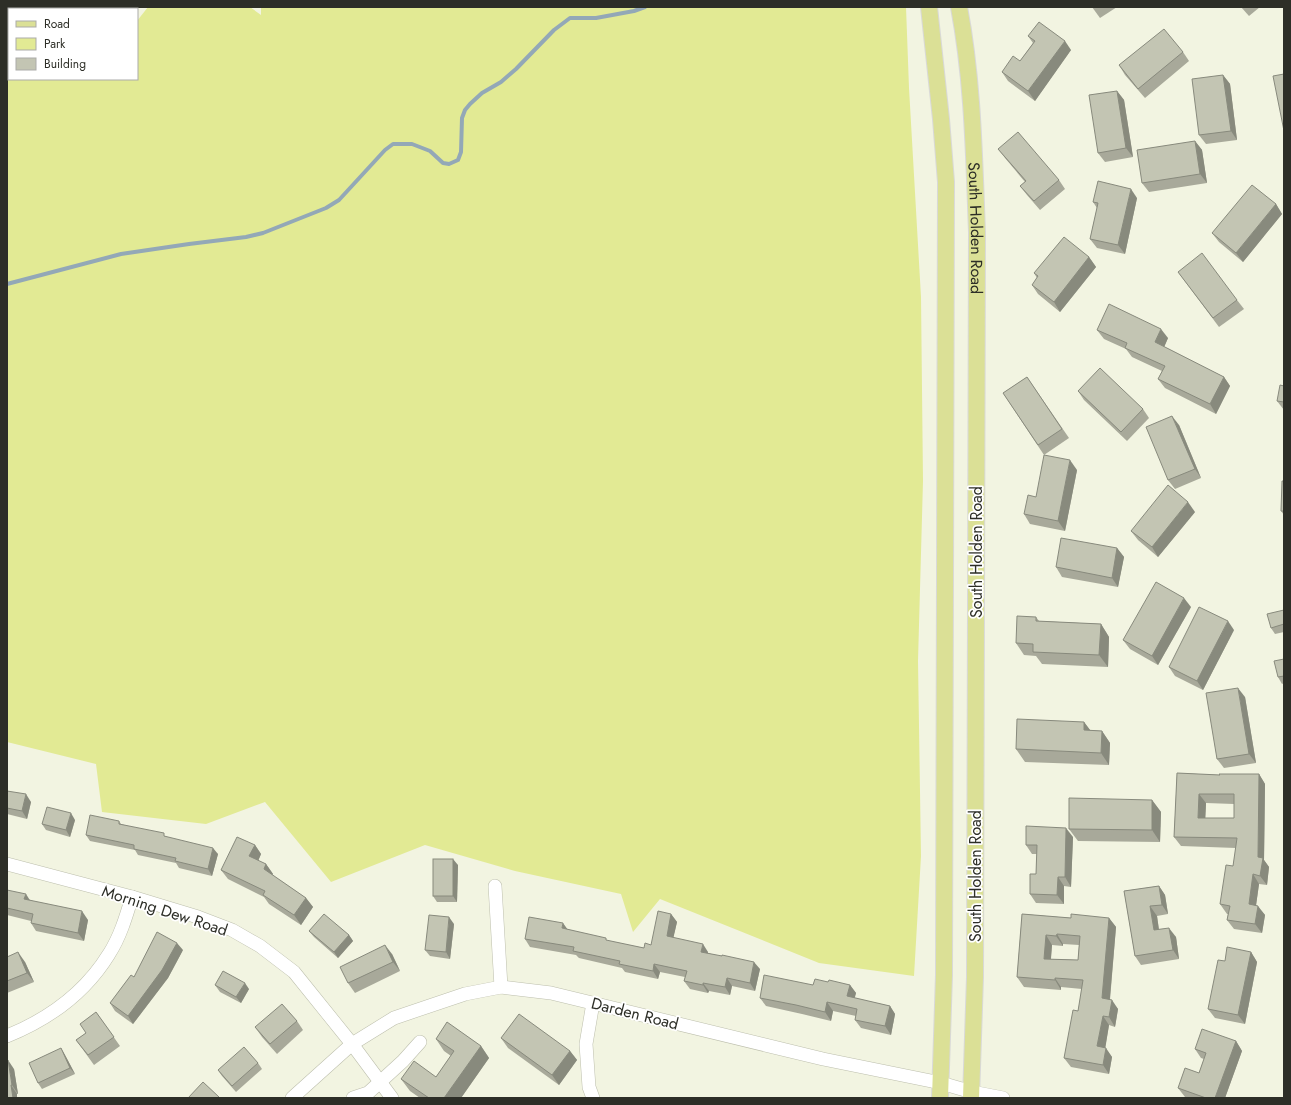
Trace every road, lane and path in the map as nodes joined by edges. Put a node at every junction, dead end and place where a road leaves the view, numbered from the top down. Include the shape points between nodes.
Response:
1 (929, 7) edge
2 (959, 7) edge
3 (7, 864) edge
4 (495, 886) dead end
5 (132, 897) junction
6 (501, 987) junction
7 (593, 1003) junction
8 (7, 1036) edge
9 (420, 1042) dead end
10 (352, 1044) junction
11 (380, 1082) junction
12 (941, 1090) edge
13 (972, 1095) edge
14 (292, 1098) edge
15 (353, 1098) edge
16 (392, 1098) edge
17 (593, 1098) edge
18 (1003, 1098) edge

1 - 12 main road, South Holden Road via 946,182 944,975
2 - 13 main road, South Holden Road via 969,78 977,232 975,977
3 - 5 street, Morning Dew Road
4 - 6 street
5 - 8 street via 110,954 88,983 58,1009 27,1028
5 - 10 street, Morning Dew Road via 212,922 260,946 294,972
6 - 7 street, Darden Road via 551,993
6 - 10 street, Darden Road via 465,994 394,1018
7 - 12 street, Darden Road
7 - 17 street via 586,1044 589,1087
9 - 11 street
10 - 11 street, Morning Dew Road
10 - 14 street, Darden Road
11 - 15 street via 368,1094
11 - 16 street, Morning Dew Road
12 - 13 street, Darden Road
13 - 18 street, Darden Road

